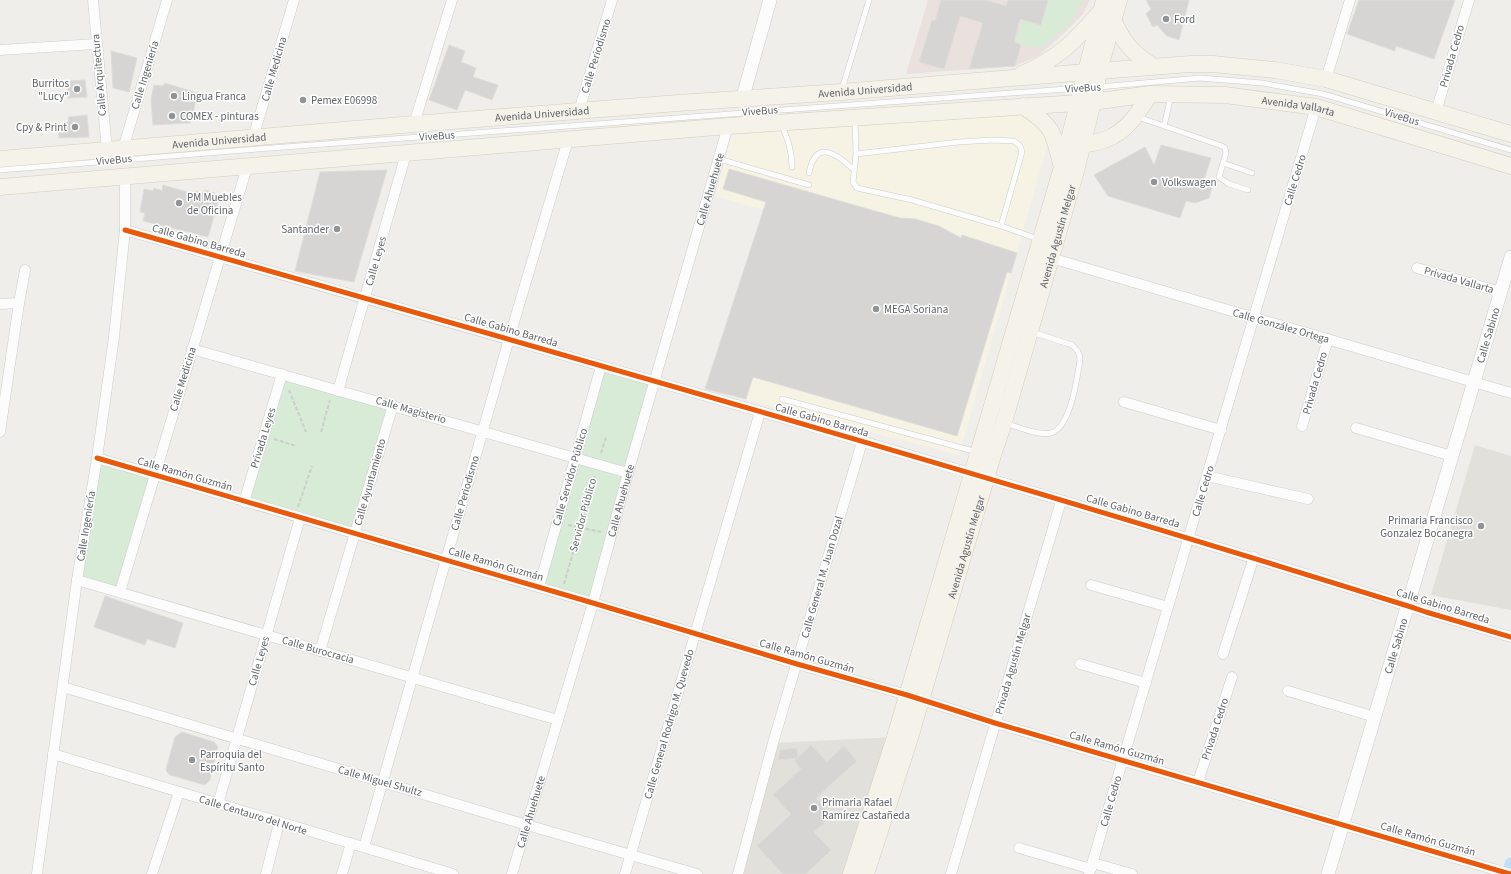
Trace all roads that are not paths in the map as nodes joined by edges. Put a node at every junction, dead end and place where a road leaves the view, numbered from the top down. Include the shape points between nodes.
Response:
1 (93, 0) edge
2 (167, 0) edge
3 (294, 0) edge
4 (452, 0) edge
5 (612, 0) edge
6 (770, 0) edge
7 (869, 0) edge
8 (1119, 0) edge
9 (1350, 0) edge
10 (1469, 0) edge
11 (1107, 10) edge
12 (96, 44) junction
13 (0, 50) edge
14 (1153, 66) junction
15 (1092, 71) junction
16 (1011, 78) junction
17 (1326, 79) junction
18 (841, 92) junction
19 (1150, 94) junction
20 (1171, 94) junction
21 (1087, 95) junction
22 (742, 100) junction
23 (1023, 106) junction
24 (1316, 107) junction
25 (579, 111) junction
26 (1436, 112) junction
27 (1135, 116) junction
28 (855, 118) junction
29 (414, 124) junction
30 (780, 124) junction
31 (728, 126) junction
32 (1164, 126) junction
33 (1511, 134) edge
34 (252, 138) junction
35 (568, 140) junction
36 (1082, 145) junction
37 (123, 149) junction
38 (106, 150) junction
39 (1511, 150) edge
40 (406, 154) junction
41 (856, 154) junction
42 (0, 159) edge
43 (719, 159) junction
44 (1223, 163) junction
45 (247, 166) junction
46 (1511, 166) edge
47 (792, 167) dead end
48 (1062, 167) junction
49 (0, 170) edge
50 (854, 170) junction
51 (809, 173) dead end
52 (1252, 173) dead end
53 (125, 177) junction
54 (810, 185) dead end
55 (0, 187) edge
56 (1248, 190) dead end
57 (1001, 226) junction
58 (125, 230) junction
59 (1040, 240) junction
60 (220, 257) junction
61 (1511, 257) edge
62 (1050, 258) junction
63 (1417, 268) dead end
64 (25, 270) dead end
65 (1501, 292) junction
66 (365, 299) junction
67 (19, 303) junction
68 (0, 304) edge
69 (1254, 318) junction
70 (1029, 331) junction
71 (509, 339) junction
72 (1328, 339) junction
73 (192, 349) junction
74 (601, 366) junction
75 (282, 374) junction
76 (655, 381) junction
77 (1474, 382) junction
78 (336, 390) junction
79 (1511, 393) edge
80 (782, 399) dead end
81 (1124, 402) dead end
82 (393, 405) junction
83 (760, 412) junction
84 (996, 421) junction
85 (1302, 426) dead end
86 (1356, 428) dead end
87 (1221, 430) junction
88 (483, 431) junction
89 (0, 432) edge
90 (862, 442) junction
91 (978, 452) junction
92 (1452, 456) junction
93 (97, 458) junction
94 (576, 458) junction
95 (628, 473) junction
96 (971, 473) junction
97 (155, 475) junction
98 (1207, 476) junction
99 (987, 478) junction
100 (1308, 499) dead end
101 (1061, 501) junction
102 (244, 502) junction
103 (297, 517) junction
104 (355, 534) junction
105 (1189, 538) junction
106 (1254, 557) junction
107 (446, 560) junction
108 (78, 580) junction
109 (1091, 585) dead end
110 (539, 587) junction
111 (120, 592) junction
112 (593, 603) junction
113 (1408, 606) junction
114 (1168, 607) junction
115 (695, 633) junction
116 (266, 635) junction
117 (1511, 636) edge
118 (320, 651) junction
119 (1223, 654) dead end
120 (797, 664) junction
121 (1080, 664) dead end
122 (1232, 677) dead end
123 (413, 678) junction
124 (1146, 683) junction
125 (63, 687) junction
126 (1288, 691) dead end
127 (914, 697) junction
128 (1375, 717) junction
129 (558, 720) junction
130 (995, 723) junction
131 (237, 738) junction
132 (53, 754) junction
133 (1123, 760) junction
134 (383, 782) junction
135 (1198, 782) junction
136 (179, 792) junction
137 (218, 804) junction
138 (279, 823) junction
139 (527, 825) junction
140 (1343, 825) junction
141 (351, 843) junction
142 (364, 847) junction
143 (1019, 848) dead end
144 (630, 855) junction
145 (1091, 868) edge
146 (420, 870) edge
147 (37, 874) edge
148 (152, 874) edge
149 (266, 874) edge
150 (342, 874) edge
151 (453, 874) edge
152 (512, 874) edge
153 (625, 874) edge
154 (697, 874) edge
155 (738, 874) edge
156 (851, 874) edge
157 (866, 874) edge
158 (950, 874) edge
159 (1132, 874) edge
160 (1328, 874) edge
161 (1510, 874) edge

1 - 12 street, Calle Arquitectura
2 - 37 street, Calle Ingeniería
3 - 34 street, Calle Medicina
4 - 29 street
5 - 25 street, Calle Periodismo
6 - 22 street
7 - 18 lane
8 - 11 main road
9 - 17 street
10 - 26 street, Privada Cedro
11 - 14 main road via 1124,42
11 - 15 main road
11 - 16 main road via 1070,46 1047,61
12 - 13 street
12 - 38 street, Calle Arquitectura
14 - 15 main road
14 - 17 main road via 1213,64 1275,70
15 - 16 main road, Avenida Universidad
15 - 21 main road
16 - 18 main road, Avenida Universidad
17 - 26 main road
18 - 22 main road, Avenida Universidad
19 - 20 main road, Avenida Vallarta
19 - 21 main road, Avenida Vallarta
19 - 27 main road
20 - 24 main road, Avenida Vallarta via 1225,95
20 - 32 lane
21 - 23 main road
21 - 36 main road, Avenida Agustín Melgar
21 - 39 lane, ViveBus via 1200,78 1262,83 1323,94
21 - 48 main road, Avenida Agustín Melgar
21 - 49 lane, ViveBus via 213,152
22 - 25 main road, Avenida Universidad
23 - 28 main road
23 - 48 main road via 1050,128
24 - 46 main road, Avenida Vallarta
24 - 69 street, Calle Cedro
25 - 29 main road, Avenida Universidad
26 - 33 main road
27 - 32 lane
27 - 36 main road via 1113,136
28 - 30 main road
28 - 41 lane
29 - 34 main road, Avenida Universidad
30 - 31 main road
30 - 47 lane via 789,143
31 - 35 main road
31 - 43 street, Calle Ahuehuete
32 - 44 lane via 1224,147 1226,153
34 - 37 main road, Avenida Universidad
35 - 40 main road
35 - 71 street, Calle Periodismo
36 - 62 main road, Avenida Agustín Melgar
37 - 38 main road, Avenida Universidad
38 - 42 main road, Avenida Universidad
40 - 45 main road
40 - 66 street, Calle Leyes
41 - 50 lane
41 - 57 lane via 992,140 1017,142 1022,152
43 - 54 lane
43 - 76 street, Calle Ahuehuete
44 - 52 lane
44 - 56 lane via 1220,177 1229,184
45 - 53 main road
45 - 60 street, Calle Medicina
48 - 59 main road, Avenida Agustín Melgar
50 - 51 lane via 838,156 822,152 816,156
50 - 57 lane via 853,182 857,188 912,200
53 - 55 main road
53 - 58 street, Calle Ingeniería
57 - 59 lane
58 - 60 street, Calle Gabino Barreda
58 - 93 street, Calle Ingeniería via 114,337
59 - 84 main road, Avenida Agustín Melgar
60 - 66 street, Calle Gabino Barreda
60 - 73 street, Calle Medicina
61 - 65 street, Calle Sabino
62 - 69 street, Calle González Ortega
62 - 70 main road, Avenida Agustín Melgar
63 - 65 street, Privada Vallarta
64 - 67 street
65 - 77 street, Calle Sabino
66 - 71 street, Calle Gabino Barreda
66 - 78 street, Calle Leyes
67 - 68 street
67 - 89 street
69 - 72 street, Calle González Ortega
69 - 87 street, Calle Cedro
70 - 84 main road, Avenida Agustín Melgar
70 - 84 lane via 1072,345 1080,356 1075,388 1065,420 1056,431 1050,433
71 - 74 street, Calle Gabino Barreda
71 - 88 street, Calle Periodismo
72 - 77 street, Calle González Ortega
72 - 85 street, Privada Cedro
73 - 75 street, Calle Magisterio
73 - 97 street, Calle Medicina
74 - 76 street, Calle Gabino Barreda
74 - 94 street, Calle Servidor Público
75 - 78 street, Calle Magisterio
75 - 102 street, Privada Leyes
76 - 83 street, Calle Gabino Barreda
76 - 95 street, Calle Ahuehuete
77 - 79 street, Calle González Ortega
77 - 92 street, Calle Sabino
78 - 82 street, Calle Magisterio
80 - 91 lane
81 - 87 street
82 - 88 street, Calle Magisterio
82 - 104 street, Calle Ayuntamiento
83 - 90 street, Calle Gabino Barreda
83 - 115 street, Calle General Rodrigo M. Quevedo
84 - 91 main road, Avenida Agustín Melgar
84 - 99 main road, Avenida Agustín Melgar
86 - 92 street
87 - 98 street, Calle Cedro
88 - 94 street, Calle Magisterio
88 - 107 street, Calle Periodismo
90 - 96 street, Calle Gabino Barreda
90 - 120 street, Calle General M. Juan Dozal
91 - 96 main road, Avenida Agustín Melgar
92 - 113 street, Calle Sabino
93 - 97 street, Calle Ramón Guzmán
93 - 108 street, Calle Ingeniería
94 - 95 street, Calle Magisterio
94 - 110 street, Calle Servidor Público
95 - 112 street, Calle Ahuehuete
96 - 99 street, Calle Gabino Barreda
96 - 127 main road, Avenida Agustín Melgar
97 - 102 street, Calle Ramón Guzmán
97 - 111 street, Calle Medicina
98 - 100 street
98 - 105 street, Calle Cedro
99 - 101 street, Calle Gabino Barreda
99 - 127 main road, Avenida Agustín Melgar
101 - 105 street, Calle Gabino Barreda
101 - 130 street, Privada Agustín Melgar
102 - 103 street, Calle Ramón Guzmán
103 - 104 street, Calle Ramón Guzmán
103 - 116 street, Calle Leyes
104 - 107 street, Calle Ramón Guzmán
104 - 118 street, Calle Ayuntamiento
105 - 106 street, Calle Gabino Barreda
105 - 114 street, Calle Cedro
106 - 113 street, Calle Gabino Barreda
106 - 119 street
107 - 110 street, Calle Ramón Guzmán
107 - 123 street, Calle Periodismo
108 - 111 street, Calle Burocracia
108 - 125 street, Calle Ingeniería
109 - 114 street
110 - 112 street, Calle Ramón Guzmán
111 - 116 street, Calle Burocracia
112 - 115 street, Calle Ramón Guzmán
112 - 129 street, Calle Ahuehuete
113 - 117 street, Calle Gabino Barreda
113 - 128 street, Calle Sabino
114 - 124 street, Calle Cedro
115 - 120 street, Calle Ramón Guzmán
115 - 144 street, Calle General Rodrigo M. Quevedo
116 - 118 street, Calle Burocracia
116 - 131 street, Calle Leyes
118 - 123 street, Calle Burocracia
120 - 127 street, Calle Ramón Guzmán
120 - 155 street, Calle General M. Juan Dozal
121 - 124 street
122 - 135 street, Privada Cedro
123 - 129 street, Calle Burocracia
123 - 134 street, Calle Periodismo
124 - 133 street, Calle Cedro
125 - 131 street, Calle Miguel Shultz
125 - 132 street, Calle Ingeniería
126 - 128 street
127 - 130 street, Calle Ramón Guzmán
127 - 156 main road, Avenida Agustín Melgar
127 - 157 main road, Avenida Agustín Melgar via 909,741
128 - 140 street, Calle Sabino
129 - 139 street, Calle Ahuehuete
130 - 133 street, Calle Ramón Guzmán
130 - 158 street, Privada Agustín Melgar
131 - 134 street, Calle Miguel Shultz
131 - 137 street, Calle Leyes
132 - 136 street, Calle Centauro del Norte
132 - 147 street, Calle Ingeniería
133 - 135 street, Calle Ramón Guzmán
133 - 145 street, Calle Cedro
134 - 139 street, Calle Miguel Shultz
134 - 142 street, Calle Periodismo
135 - 140 street, Calle Ramón Guzmán
136 - 137 street, Calle Centauro del Norte
136 - 148 street
137 - 138 street, Calle Centauro del Norte
138 - 141 street, Calle Centauro del Norte
138 - 149 street
139 - 144 street, Calle Miguel Shultz
139 - 152 street, Calle Ahuehuete
140 - 160 street, Calle Sabino
140 - 161 street, Calle Ramón Guzmán
141 - 142 street, Calle Centauro del Norte
141 - 150 street
142 - 146 street, Calle Centauro del Norte
143 - 145 street
144 - 153 street, Calle General Rodrigo M. Quevedo
144 - 154 street, Calle Miguel Shultz
145 - 159 street
146 - 151 street, Calle Centauro del Norte

